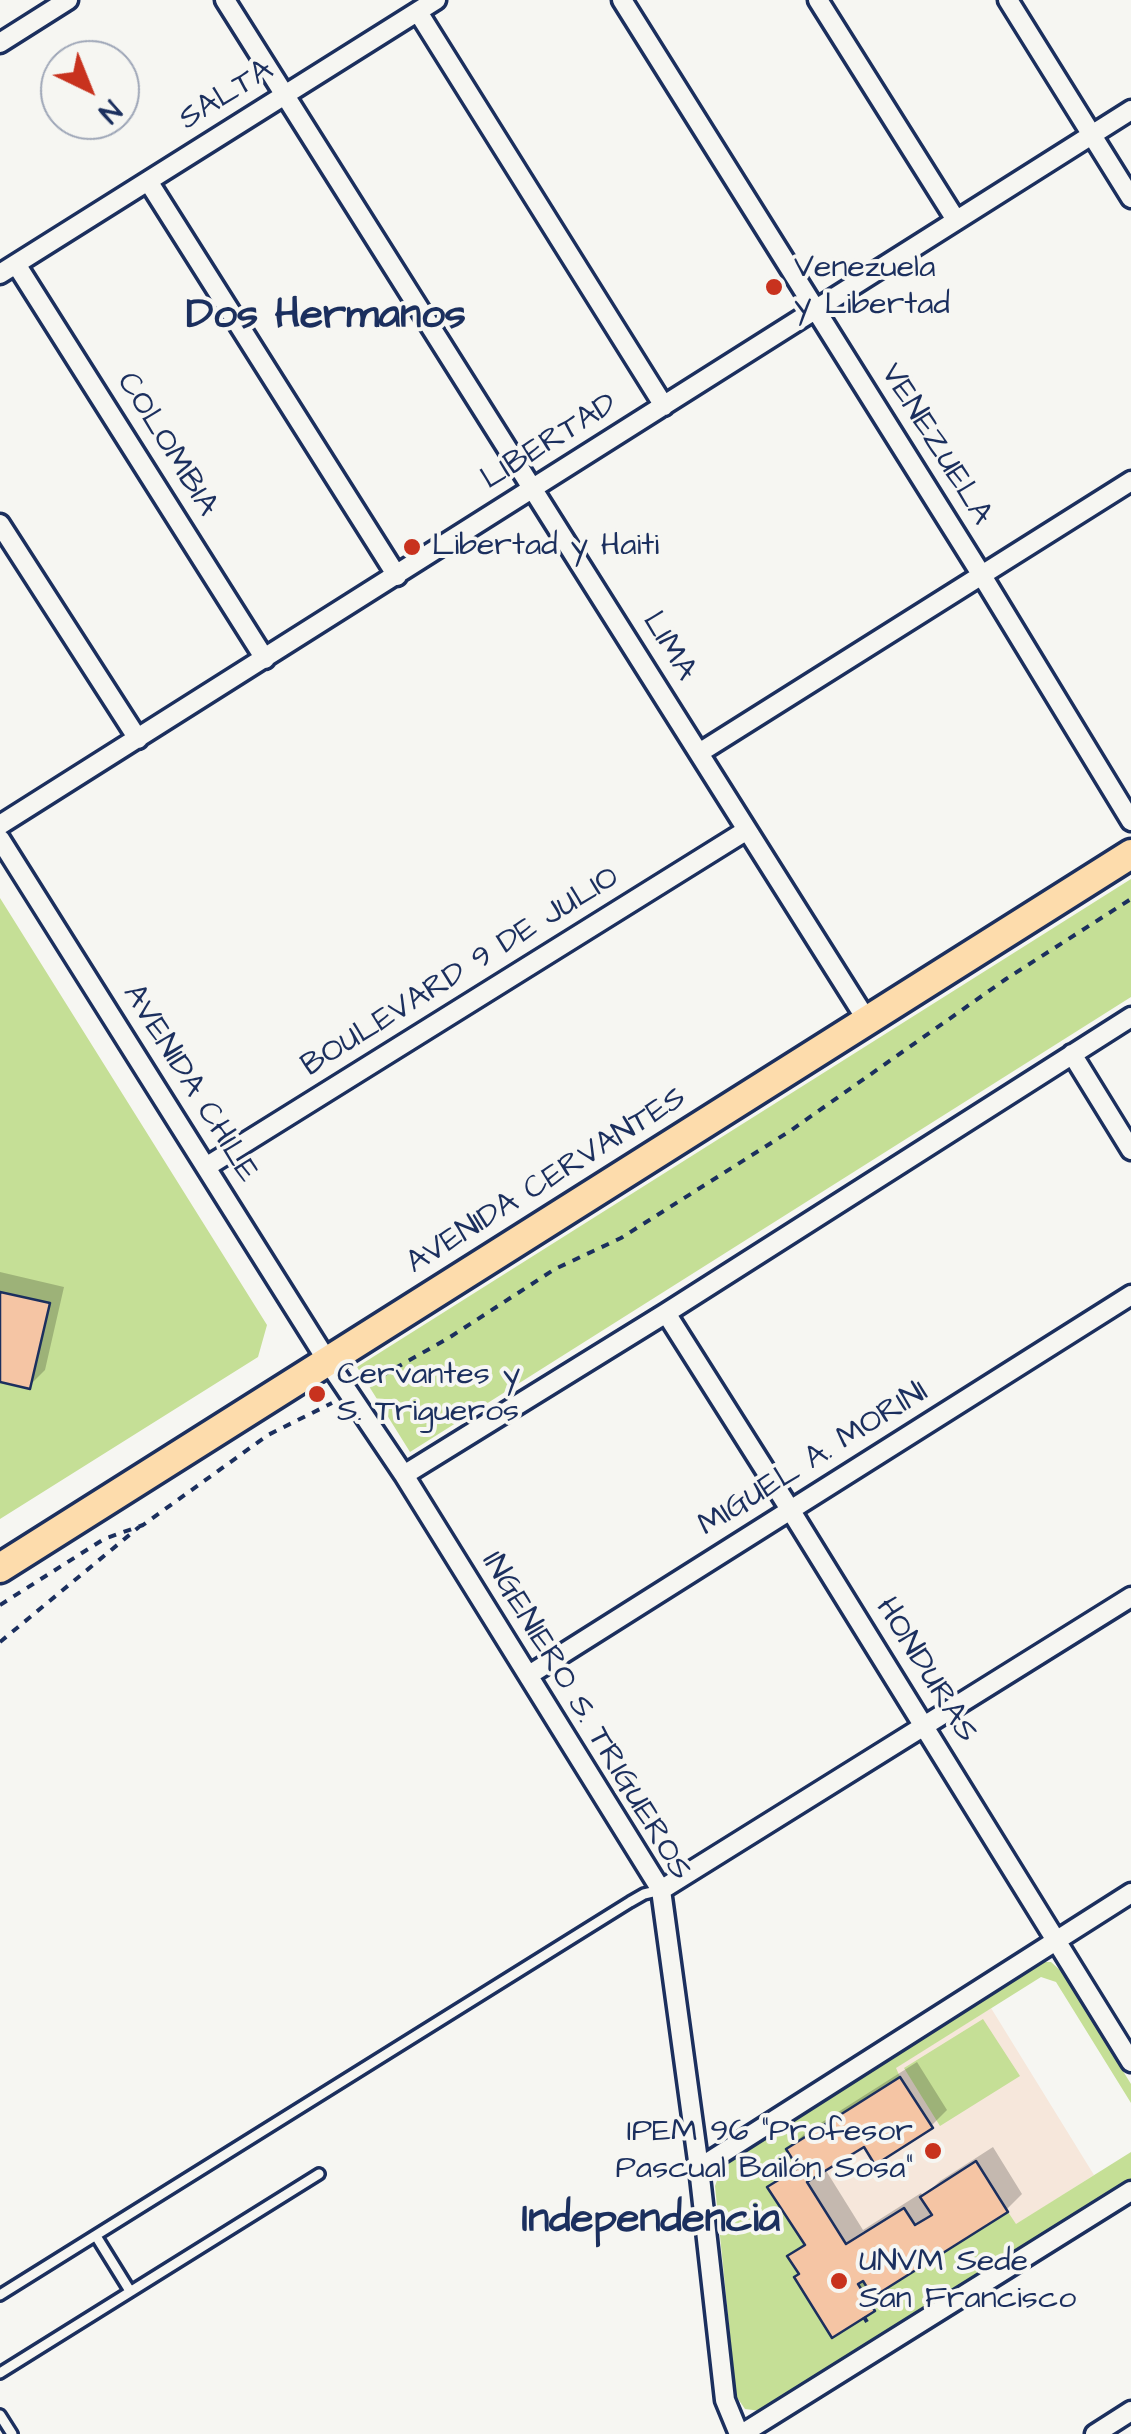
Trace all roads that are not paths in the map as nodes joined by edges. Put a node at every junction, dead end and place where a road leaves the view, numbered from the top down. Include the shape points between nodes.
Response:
1 (68, 0) edge
2 (225, 0) edge
3 (436, 0) edge
4 (622, 0) edge
5 (818, 0) edge
6 (1008, 0) edge
7 (418, 12) junction
8 (0, 43) edge
9 (286, 94) junction
10 (1131, 110) edge
11 (1092, 135) junction
12 (148, 181) junction
13 (1131, 198) edge
14 (956, 220) junction
15 (8, 269) edge
16 (815, 308) junction
17 (664, 406) junction
18 (1131, 481) edge
19 (533, 489) junction
20 (0, 524) edge
21 (980, 574) junction
22 (397, 576) junction
23 (265, 659) junction
24 (138, 739) junction
25 (699, 753) junction
26 (1131, 821) edge
27 (0, 825) edge
28 (747, 830) junction
29 (0, 839) edge
30 (1131, 854) edge
31 (1131, 1017) edge
32 (868, 1022) junction
33 (1072, 1054) junction
34 (1131, 1150) edge
35 (206, 1167) junction
36 (1131, 1295) edge
37 (666, 1313) junction
38 (328, 1362) junction
39 (404, 1475) junction
40 (791, 1511) junction
41 (0, 1568) edge
42 (1131, 1597) edge
43 (529, 1675) junction
44 (924, 1728) junction
45 (661, 1890) junction
46 (1131, 1894) edge
47 (1056, 1941) junction
48 (1131, 2062) edge
49 (698, 2168) junction
50 (319, 2174) dead end
51 (1131, 2191) edge
52 (96, 2236) junction
53 (130, 2291) junction
54 (0, 2295) edge
55 (0, 2373) edge
56 (1131, 2411) edge
57 (0, 2415) edge
58 (12, 2434) edge
59 (741, 2434) edge
60 (1095, 2434) edge

1 - 8 street
2 - 9 street, LIMA
3 - 7 street, SALTA
4 - 16 street, VENEZUELA
5 - 14 street
6 - 11 street
7 - 9 street, SALTA
7 - 17 street
9 - 12 street, SALTA
9 - 19 street, LIMA
10 - 11 street, LIBERTAD
11 - 13 street
11 - 14 street, LIBERTAD
12 - 15 street, SALTA
12 - 22 street
14 - 16 street, LIBERTAD
15 - 23 street, COLOMBIA
16 - 17 street, LIBERTAD
16 - 21 street, VENEZUELA
17 - 19 street, LIBERTAD
18 - 21 street
19 - 22 street, LIBERTAD
19 - 25 street, LIMA
20 - 24 street
21 - 25 street
21 - 26 street, VENEZUELA
22 - 23 street, LIBERTAD
23 - 24 street, LIBERTAD
24 - 27 street, LIBERTAD
25 - 28 street, LIMA
28 - 32 street, LIMA
28 - 35 street, BOULEVARD 9 DE JULIO
29 - 35 street, AVENIDA CHILE
30 - 32 main road, AVENIDA CERVANTES
31 - 33 street
32 - 38 main road, AVENIDA CERVANTES
33 - 34 street
33 - 37 street
35 - 38 street, AVENIDA CHILE
36 - 40 street, MIGUEL A. MORINI
37 - 39 street
37 - 40 street, HONDURAS
38 - 39 street, INGENIERO S. TRIGUEROS
38 - 41 main road, AVENIDA CERVANTES
39 - 43 street, INGENIERO S. TRIGUEROS
40 - 43 street, MIGUEL A. MORINI
40 - 44 street, HONDURAS
42 - 44 street
43 - 45 street, INGENIERO S. TRIGUEROS
44 - 45 street
44 - 47 street, HONDURAS
45 - 49 street, INGENIERO S. TRIGUEROS
45 - 52 lane via 630,1902
46 - 47 street
47 - 48 street, HONDURAS
47 - 49 street
49 - 59 street, INGENIERO S. TRIGUEROS via 724,2400
50 - 53 lane
51 - 59 street
52 - 53 lane
52 - 54 lane
53 - 55 lane
56 - 60 street
57 - 58 lane

